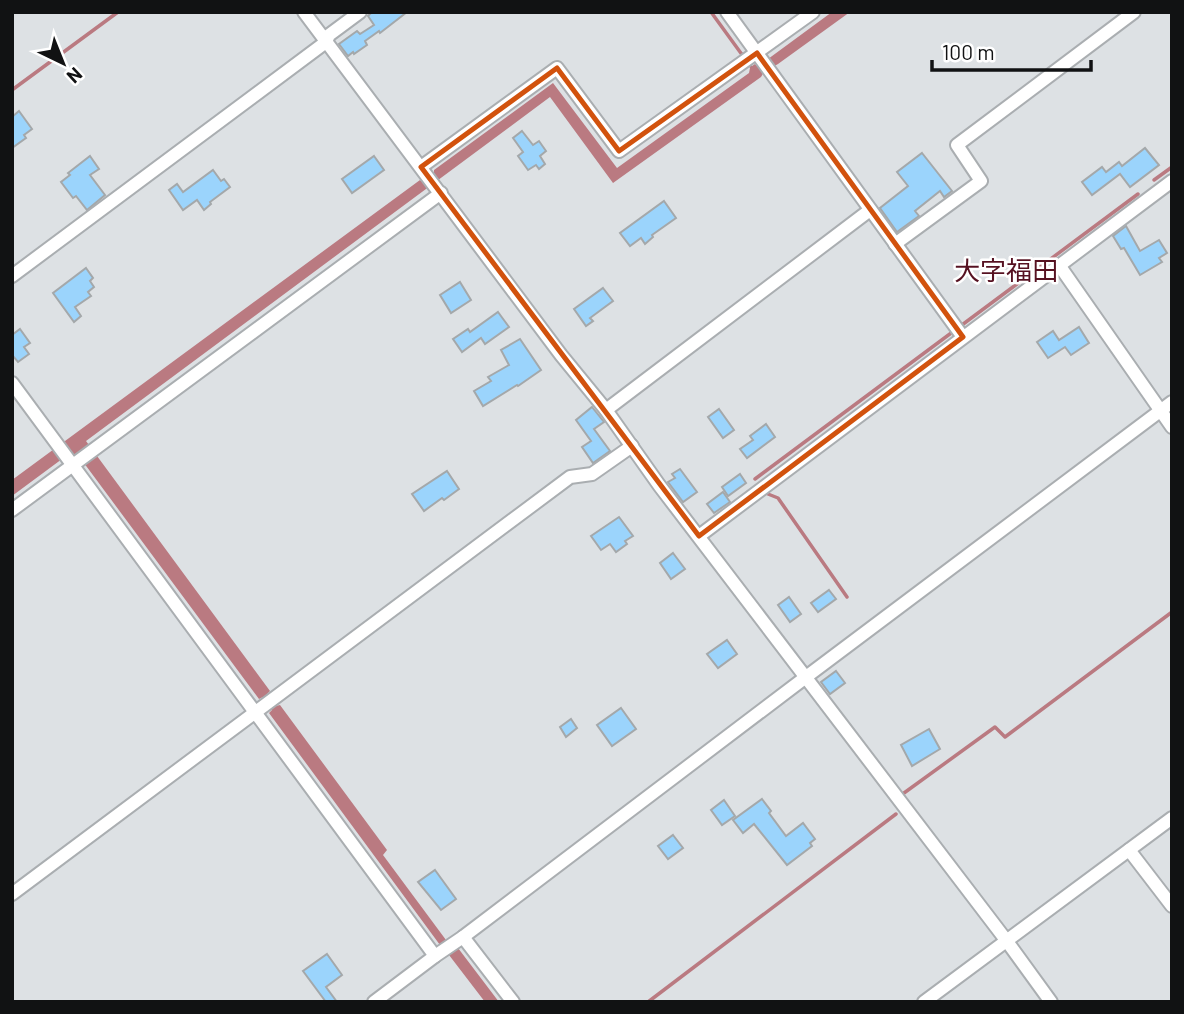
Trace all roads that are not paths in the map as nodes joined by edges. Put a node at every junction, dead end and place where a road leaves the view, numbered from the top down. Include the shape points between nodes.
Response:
1 (304, 12) edge
2 (360, 12) edge
3 (727, 12) edge
4 (813, 12) edge
5 (1134, 12) edge
6 (326, 41) junction
7 (752, 58) junction
8 (431, 180) junction
9 (1172, 181) edge
10 (870, 210) junction
11 (895, 244) junction
12 (1059, 265) junction
13 (12, 276) edge
14 (959, 331) junction
15 (12, 383) edge
16 (1172, 402) edge
17 (606, 410) junction
18 (1160, 411) junction
19 (1172, 427) edge
20 (632, 446) junction
21 (70, 458) junction
22 (12, 510) edge
23 (699, 536) junction
24 (806, 677) junction
25 (265, 705) junction
26 (1172, 818) edge
27 (1129, 850) junction
28 (12, 894) edge
29 (1172, 906) edge
30 (1006, 940) junction
31 (449, 947) junction
32 (374, 1002) edge
33 (513, 1002) edge
34 (924, 1002) edge
35 (1051, 1002) edge

1 - 6 street
2 - 6 street
3 - 7 street
4 - 7 street
5 - 11 street via 957,145 981,181
6 - 8 street
6 - 13 street
7 - 8 street via 619,151 557,68
7 - 10 street via 772,74
8 - 17 street
8 - 21 street via 96,448
9 - 12 street
10 - 11 street
10 - 17 street
11 - 14 street
12 - 14 street
12 - 18 street
14 - 23 street
15 - 21 street
16 - 18 street
17 - 20 street
18 - 19 street
18 - 24 street
20 - 23 street
20 - 25 street via 592,474 570,477
21 - 22 street
21 - 25 street
23 - 24 street
24 - 30 street
24 - 31 street
25 - 28 street
25 - 31 street
26 - 27 street
27 - 29 street
27 - 30 street
30 - 34 street
30 - 35 street
31 - 32 street
31 - 33 street

